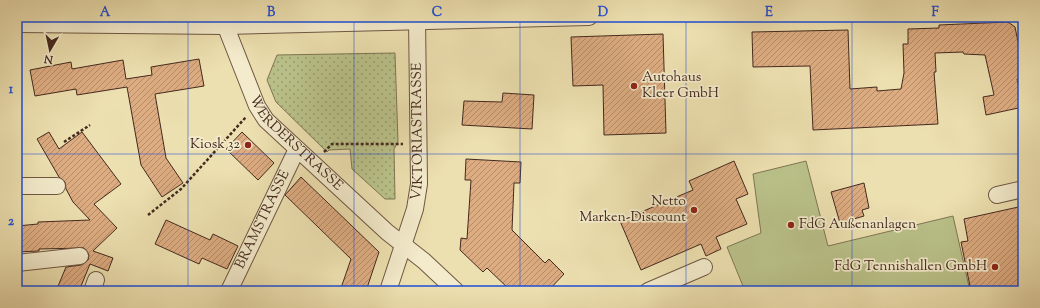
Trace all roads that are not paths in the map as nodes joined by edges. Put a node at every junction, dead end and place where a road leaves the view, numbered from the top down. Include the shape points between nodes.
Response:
1 (588, 17) edge
2 (417, 20) edge
3 (223, 22) edge
4 (17, 24) edge
5 (297, 149) junction
6 (17, 186) edge
7 (57, 186) dead end
8 (1023, 189) edge
9 (997, 194) dead end
10 (404, 245) junction
11 (80, 256) dead end
12 (17, 263) edge
13 (704, 267) dead end
14 (229, 291) edge
15 (388, 291) edge
16 (456, 291) edge
17 (648, 291) edge

1 - 2 street
2 - 3 street
2 - 10 street, VIKTORIASTRASSE via 420,184
3 - 4 street
3 - 5 street, WERDERSTRASSE via 257,106 266,120
5 - 10 street, WERDERSTRASSE
5 - 14 street, BRAMSTRASSE
6 - 7 street
8 - 9 street
10 - 15 street
10 - 16 street, WERDERSTRASSE
11 - 12 street
13 - 17 street

